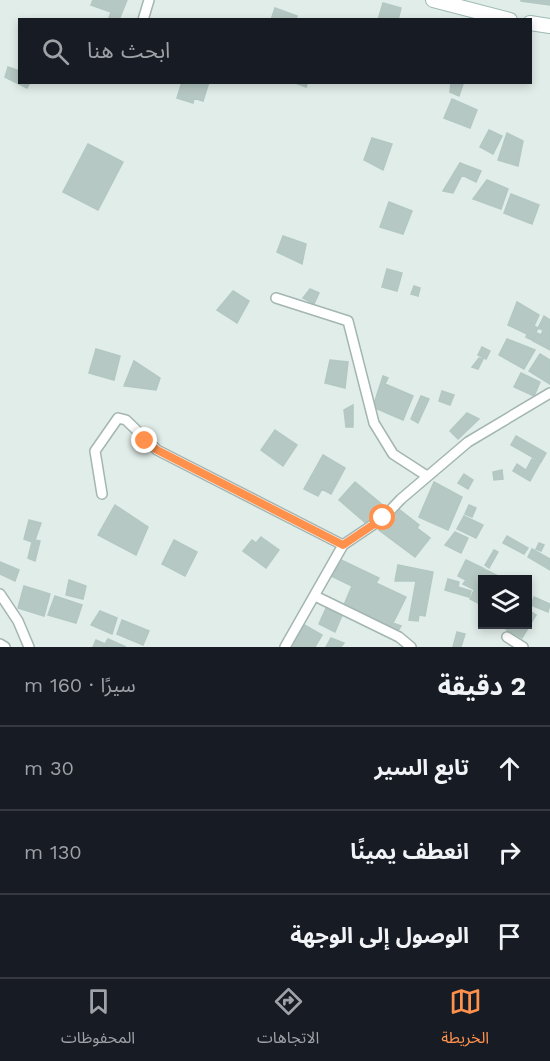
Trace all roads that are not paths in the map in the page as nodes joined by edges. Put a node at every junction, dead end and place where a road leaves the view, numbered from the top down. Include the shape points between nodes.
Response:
1 (149, 0) edge
2 (433, 0) edge
3 (144, 18) edge
4 (502, 18) edge
5 (532, 23) edge
6 (550, 26) edge
7 (276, 298) dead end
8 (550, 393) edge
9 (427, 476) junction
10 (102, 494) dead end
11 (343, 545) junction
12 (0, 594) edge
13 (315, 596) junction
14 (507, 637) dead end
15 (0, 644) edge
16 (5, 647) edge
17 (29, 647) edge
18 (285, 647) edge
19 (411, 647) edge
20 (523, 647) edge

1 - 3 street
2 - 4 street
5 - 6 street
7 - 9 street via 348,321 374,423 393,454
8 - 9 street via 476,436
9 - 11 street via 383,518
10 - 11 street via 95,451 118,418 126,420 157,450
11 - 13 street
12 - 17 street
13 - 18 street
13 - 19 street via 399,637
14 - 20 street
15 - 16 street

